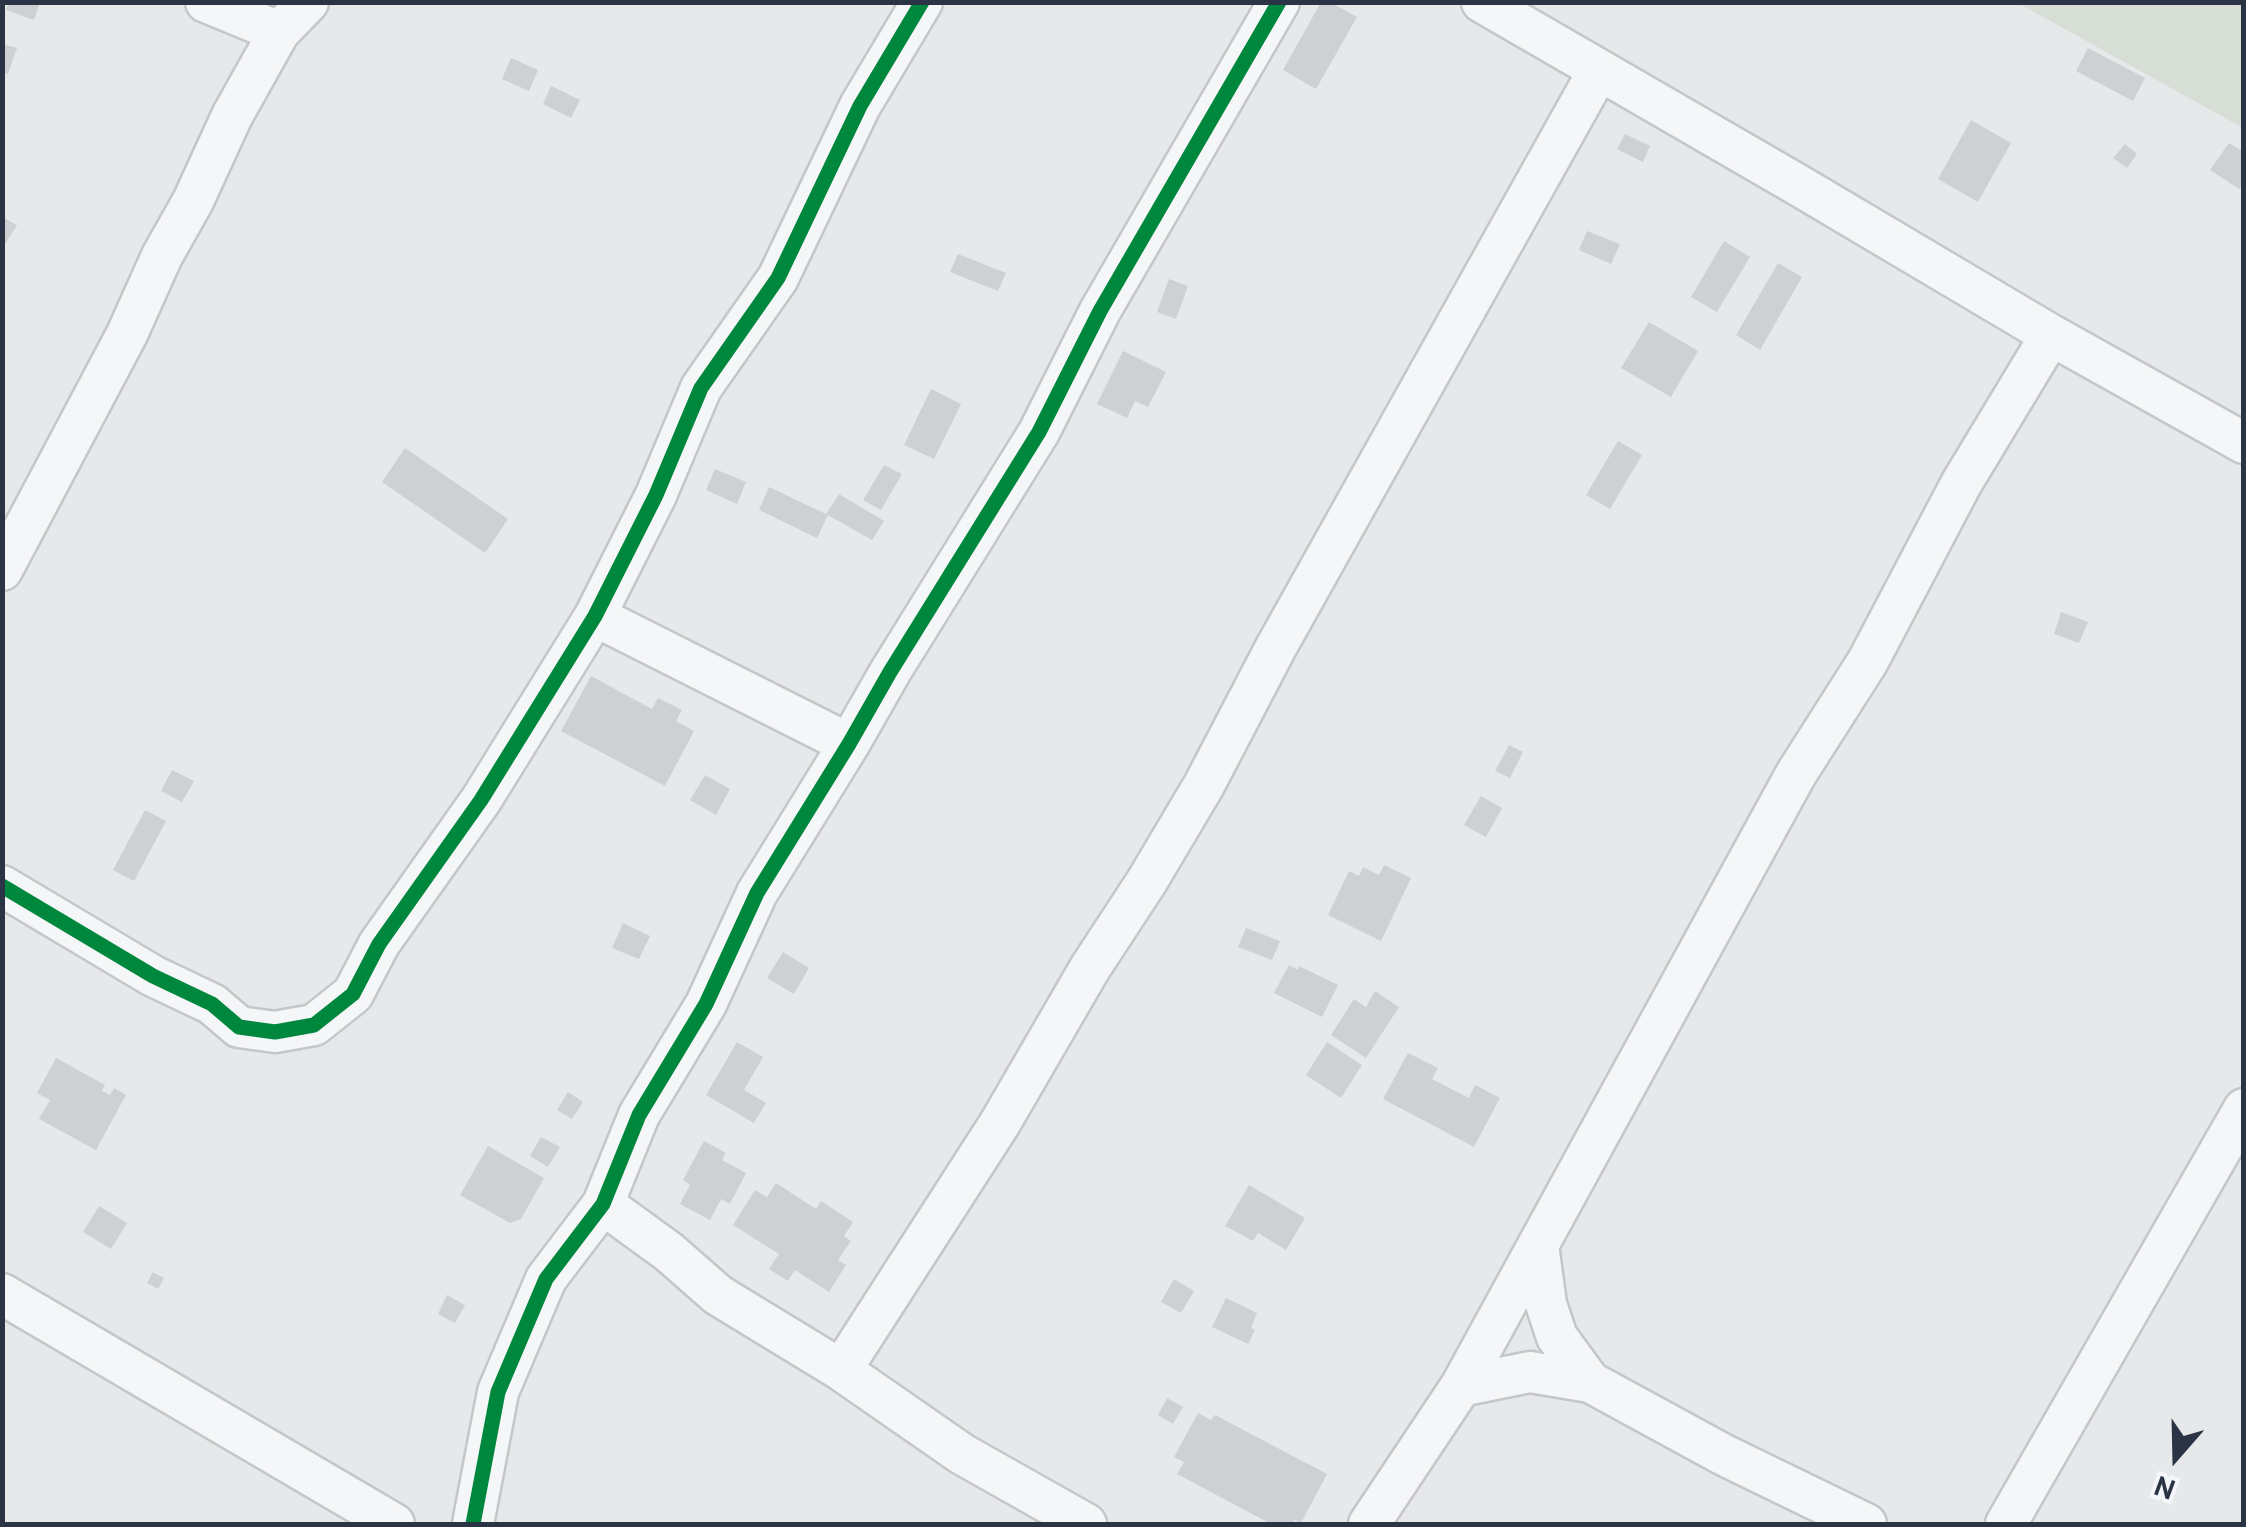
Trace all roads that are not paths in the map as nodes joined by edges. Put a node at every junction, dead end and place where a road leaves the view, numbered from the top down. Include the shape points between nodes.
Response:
1 (206, 2) edge
2 (308, 2) edge
3 (922, 2) edge
4 (1280, 2) edge
5 (1482, 2) edge
6 (278, 32) junction
7 (1599, 70) junction
8 (2051, 335) junction
9 (2244, 443) edge
10 (2, 570) edge
11 (594, 616) junction
12 (849, 744) junction
13 (2, 886) edge
14 (2244, 1109) edge
15 (603, 1204) junction
16 (1538, 1246) junction
17 (2, 1294) edge
18 (842, 1370) junction
19 (1590, 1382) junction
20 (1461, 1386) junction
21 (394, 1524) edge
22 (474, 1524) edge
23 (1086, 1524) edge
24 (1369, 1524) edge
25 (1866, 1524) edge
26 (2006, 1524) edge

1 - 6 street
2 - 6 street
3 - 11 street via 860,106 778,278 701,388
4 - 12 street via 1100,312 1039,432
5 - 7 street
6 - 10 street
7 - 8 street
7 - 18 street via 1204,785
8 - 9 street
8 - 16 street via 1961,484 1868,661 1796,774
11 - 12 street
11 - 13 street via 353,994 314,1024 274,1032 238,1027 212,1004
12 - 15 street via 757,892 706,1004 639,1115
14 - 26 street
15 - 18 street via 718,1295
15 - 22 street via 546,1280 498,1392
16 - 19 street via 1557,1337
16 - 20 street
17 - 21 street
18 - 23 street via 962,1454
19 - 20 street via 1530,1372
19 - 25 street
20 - 24 street

